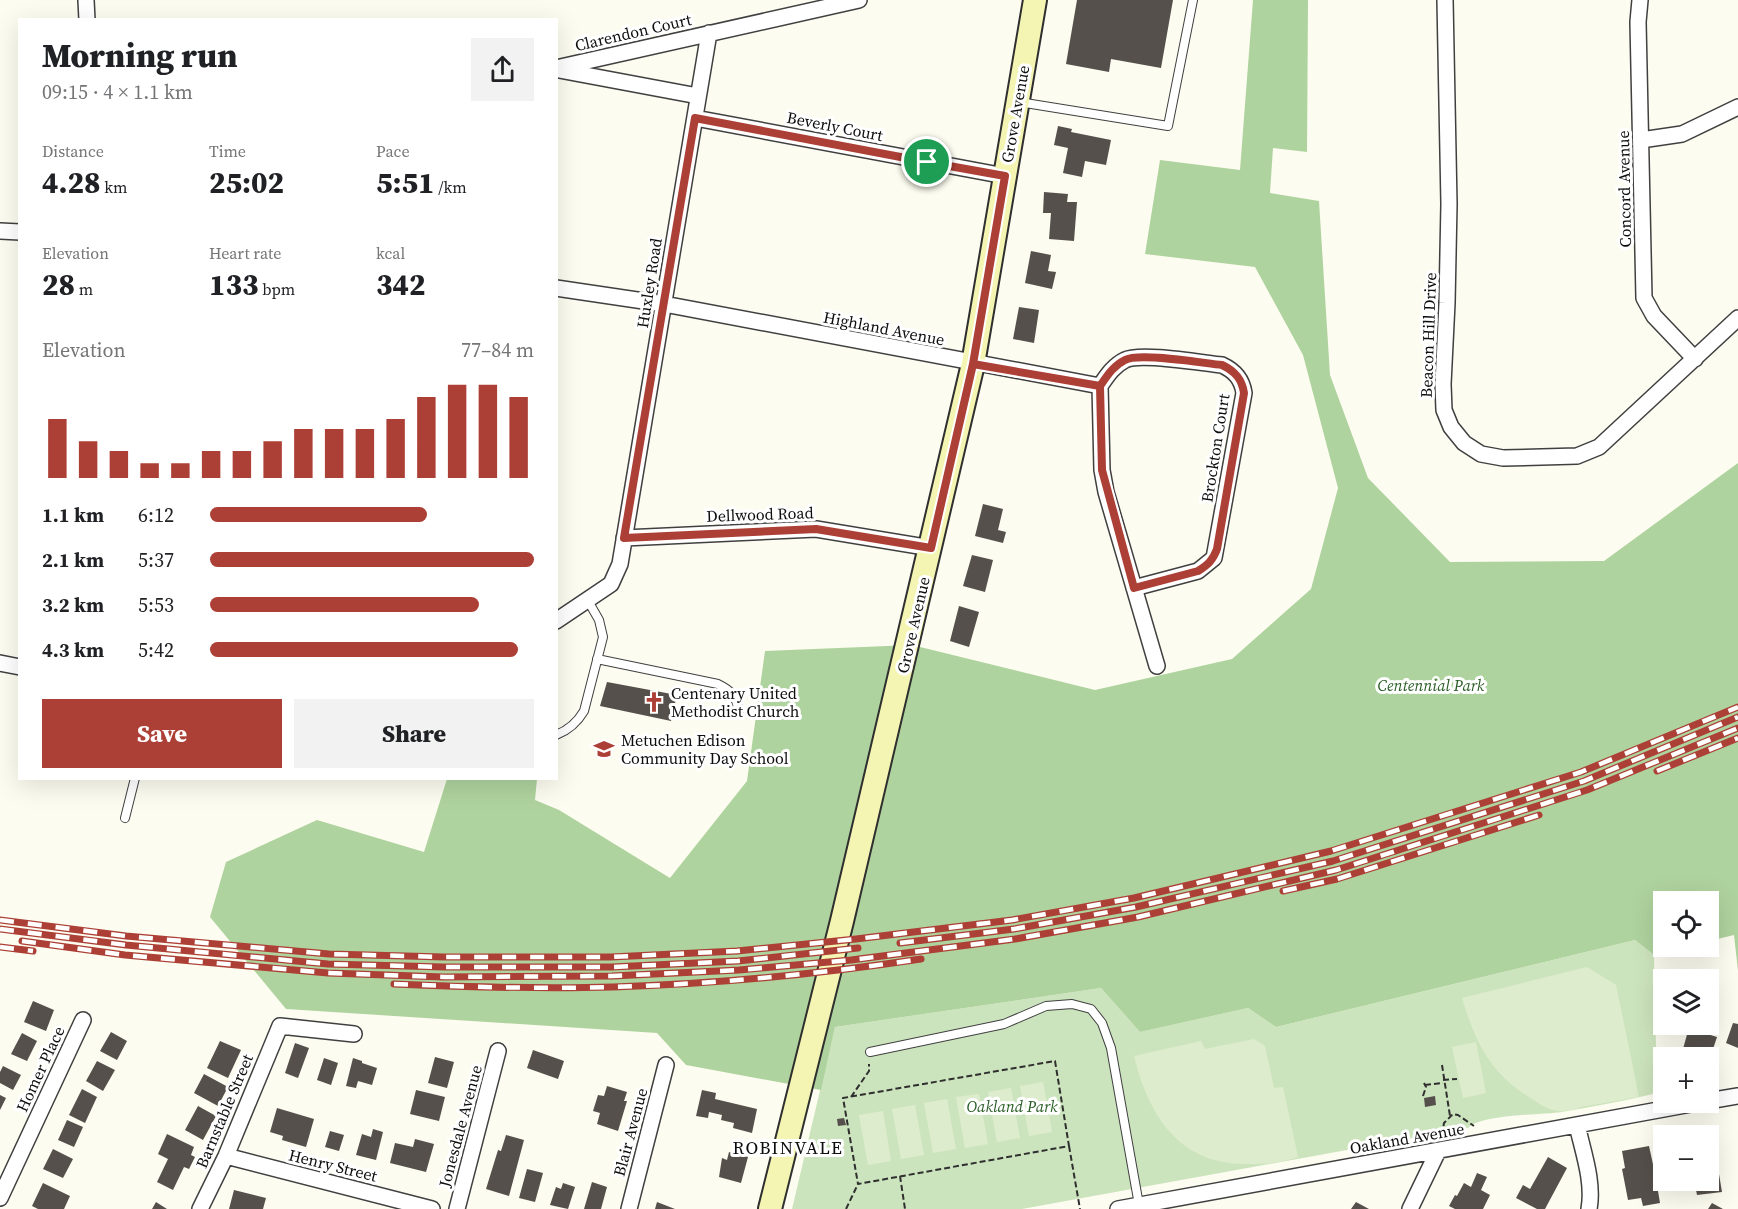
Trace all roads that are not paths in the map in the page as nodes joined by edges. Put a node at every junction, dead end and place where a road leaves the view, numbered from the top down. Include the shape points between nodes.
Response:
1 (86, 0) edge
2 (859, 0) edge
3 (1035, 0) edge
4 (1193, 0) edge
5 (1445, 0) edge
6 (1640, 0) edge
7 (87, 18) edge
8 (709, 33) junction
9 (558, 69) edge
10 (558, 69) edge
11 (698, 96) junction
12 (1017, 102) junction
13 (1738, 107) edge
14 (695, 118) junction
15 (1641, 140) junction
16 (1005, 176) junction
17 (0, 231) edge
18 (18, 232) edge
19 (558, 288) edge
20 (664, 304) junction
21 (1738, 318) edge
22 (1695, 359) junction
23 (973, 364) junction
24 (1100, 386) junction
25 (624, 538) junction
26 (931, 548) junction
27 (1134, 588) junction
28 (587, 599) junction
29 (558, 620) edge
30 (597, 659) junction
31 (0, 663) edge
32 (1157, 666) dead end
33 (18, 667) edge
34 (739, 712) dead end
35 (558, 734) edge
36 (134, 780) edge
37 (125, 818) dead end
38 (83, 1020) dead end
39 (354, 1034) dead end
40 (498, 1051) dead end
41 (870, 1052) road end
42 (666, 1065) dead end
43 (1738, 1096) edge
44 (1719, 1099) edge
45 (1653, 1111) edge
46 (1577, 1125) junction
47 (1438, 1150) junction
48 (226, 1156) junction
49 (0, 1198) edge
50 (1148, 1206) edge
51 (200, 1209) edge
52 (432, 1209) edge
53 (457, 1209) edge
54 (629, 1209) edge
55 (770, 1209) edge
56 (1118, 1209) edge
57 (1410, 1209) edge
58 (1589, 1209) edge

1 - 7 street
2 - 8 street, Clarendon Court
3 - 12 street, Grove Avenue
4 - 12 lane via 1168,126
5 - 22 street, Beacon Hill Drive via 1449,204 1443,384 1444,410 1450,427 1481,454 1503,458 1576,456 1599,447
6 - 15 street, Concord Avenue
8 - 9 street, Clarendon Court
8 - 11 street, Huxley Road
10 - 11 street
11 - 14 street, Huxley Road
12 - 16 street, Grove Avenue
13 - 15 street via 1682,134
14 - 16 street, Beverly Court
14 - 20 street, Huxley Road
15 - 22 street, Concord Avenue via 1644,298 1654,316
16 - 23 street, Grove Avenue
17 - 18 street
19 - 20 street, Highland Avenue
20 - 23 street, Highland Avenue
20 - 25 street, Huxley Road
21 - 22 street, Beacon Hill Drive
23 - 24 street, Highland Avenue
23 - 26 street, Grove Avenue
24 - 27 street via 1102,470
24 - 27 street, Brockton Court via 1114,367 1127,358 1142,357 1222,365 1232,369 1243,386 1214,558 1198,571
25 - 26 street, Dellwood Road via 816,529
25 - 28 street, Huxley Road via 620,564 611,584
26 - 55 street, Grove Avenue
27 - 32 street
28 - 29 street, Huxley Road
28 - 30 lane via 603,637
30 - 34 lane via 718,684 731,690
30 - 35 lane via 584,711 578,721
31 - 33 street
36 - 37 lane
38 - 49 street, Homer Place
39 - 48 street, Barnstable Street via 280,1026
40 - 53 street, Jonesdale Avenue
41 - 50 lane via 1004,1024 1046,1006 1072,1004 1091,1009 1102,1023 1111,1048
42 - 54 street, Blair Avenue
43 - 44 street
45 - 46 street, Oakland Avenue
46 - 47 street, Oakland Avenue
46 - 58 street via 1589,1180
47 - 50 street, Oakland Avenue
47 - 57 street
48 - 51 street, Barnstable Street
48 - 52 street, Henry Street
50 - 56 street, Oakland Avenue

